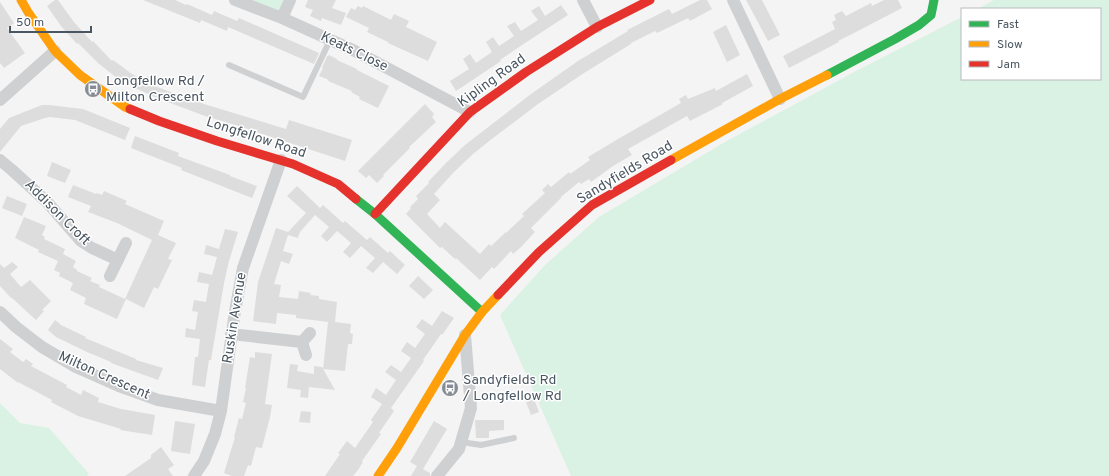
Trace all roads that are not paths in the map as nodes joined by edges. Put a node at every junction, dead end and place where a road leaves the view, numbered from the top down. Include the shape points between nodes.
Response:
1 (21, 0) edge
2 (235, 0) edge
3 (290, 0) edge
4 (583, 0) edge
5 (650, 0) edge
6 (733, 0) edge
7 (934, 0) edge
8 (282, 18) junction
9 (597, 27) junction
10 (330, 40) junction
11 (55, 51) junction
12 (229, 65) dead end
13 (780, 99) junction
14 (0, 100) edge
15 (470, 112) junction
16 (0, 160) edge
17 (281, 160) junction
18 (375, 214) junction
19 (126, 243) dead end
20 (118, 260) junction
21 (110, 276) dead end
22 (0, 312) edge
23 (482, 312) junction
24 (231, 334) junction
25 (465, 336) junction
26 (306, 355) dead end
27 (221, 411) junction
28 (514, 438) dead end
29 (461, 442) junction
30 (194, 476) edge
31 (378, 476) edge
32 (437, 476) edge

1 - 11 street, Longfellow Road
2 - 8 street, Keats Close
3 - 8 street
4 - 9 street
5 - 9 street, Kipling Road
6 - 13 street
7 - 13 street, Sandyfields Road via 931,15 919,25
8 - 10 street, Keats Close
9 - 15 street, Kipling Road via 526,72
10 - 12 lane via 303,96
10 - 15 street, Keats Close via 355,50
11 - 14 street
11 - 17 street, Longfellow Road via 80,75 124,107 217,141
13 - 23 street, Sandyfields Road via 592,206 539,252
15 - 18 street, Kipling Road
16 - 20 street, Addison Croft via 47,202 81,241
17 - 18 street, Longfellow Road via 338,184
17 - 24 street, Ruskin Avenue via 243,268
18 - 23 street, Longfellow Road
19 - 20 street
20 - 21 street
22 - 27 street, Milton Crescent via 42,347 76,367 158,400
23 - 25 street, Sandyfields Road
24 - 26 street via 306,337
24 - 27 street, Ruskin Avenue
25 - 29 street via 471,408
25 - 31 street, Sandyfields Road
27 - 30 street, Ruskin Avenue via 216,434
28 - 29 lane via 481,445
29 - 32 street via 459,449

